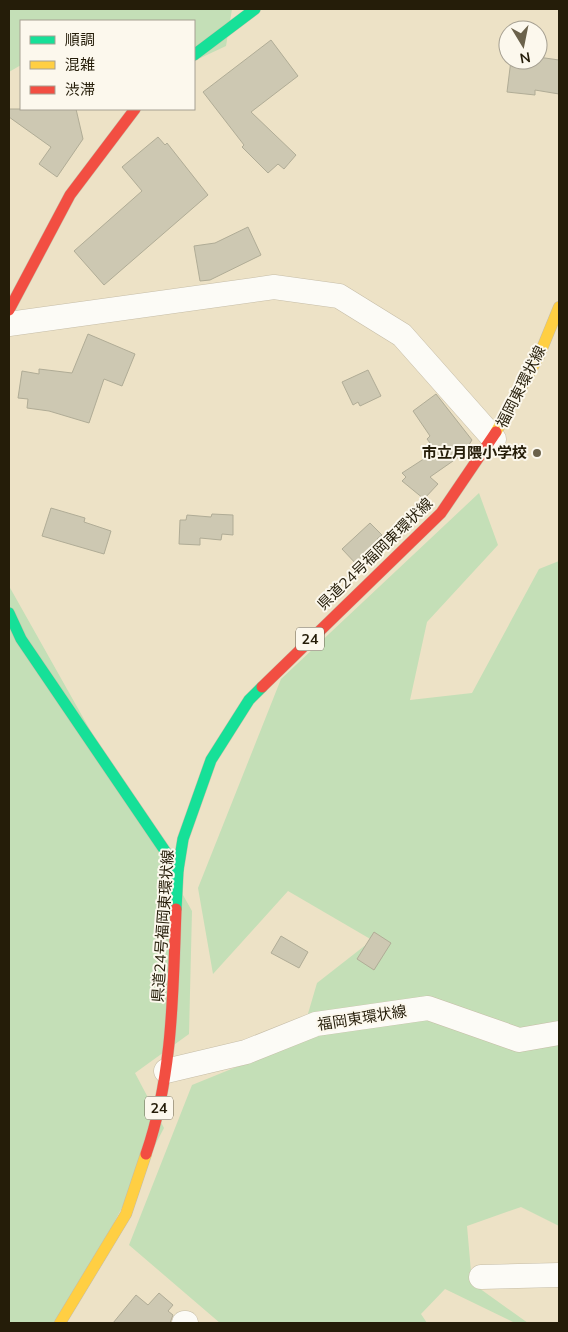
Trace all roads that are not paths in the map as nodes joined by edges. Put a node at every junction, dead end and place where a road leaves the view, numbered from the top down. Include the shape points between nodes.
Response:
1 (255, 9) edge
2 (195, 54) edge
3 (134, 110) edge
4 (559, 307) edge
5 (9, 310) edge
6 (9, 324) edge
7 (494, 439) junction
8 (9, 613) edge
9 (178, 870) junction
10 (559, 1034) edge
11 (166, 1071) junction
12 (559, 1275) edge
13 (481, 1277) dead end
14 (60, 1323) edge

1 - 2 main road
3 - 5 main road via 70,194 33,258
4 - 7 main road, 福岡東環状線 / 24 via 539,356
6 - 7 street via 274,287 338,296 402,335
7 - 9 main road, 県道24号福岡東環状線 / 24 via 441,513 249,700 211,760 184,838
8 - 9 main road via 22,639
9 - 11 main road, 県道24号福岡東環状線 / 24
10 - 11 street, 福岡東環状線 via 519,1040 428,1008 316,1024 246,1052
11 - 14 main road, 県道24号福岡東環状線 / 24 via 155,1129 126,1214
12 - 13 street

